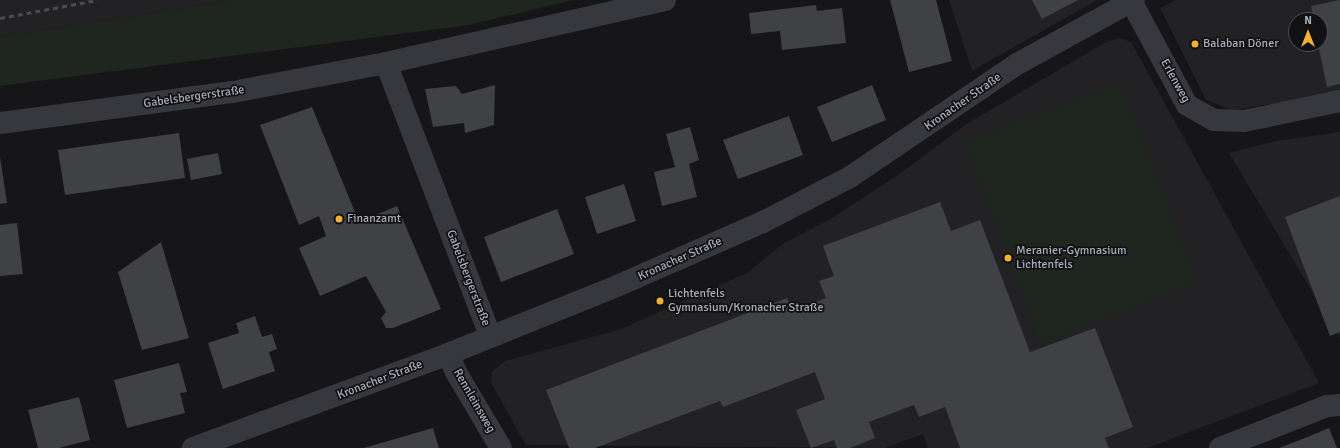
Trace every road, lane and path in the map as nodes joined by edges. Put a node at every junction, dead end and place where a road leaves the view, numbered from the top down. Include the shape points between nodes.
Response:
1 (665, 0) edge
2 (1132, 1) edge
3 (386, 63) junction
4 (1340, 101) edge
5 (0, 124) edge
6 (490, 336) junction
7 (448, 354) junction
8 (1340, 405) edge
9 (192, 448) edge
10 (501, 448) edge
11 (1220, 448) edge

1 - 3 street, Gabelsbergerstraße
2 - 4 street, Erlenweg via 1187,106 1214,120 1244,121
2 - 6 street, Kronacher Straße via 1017,64 850,177 749,229
3 - 5 street, Gabelsbergerstraße via 233,92
3 - 6 street, Gabelsbergerstraße
6 - 7 street, Kronacher Straße
7 - 9 street, Kronacher Straße
7 - 10 street, Rennleinsweg
8 - 11 street via 1327,406

